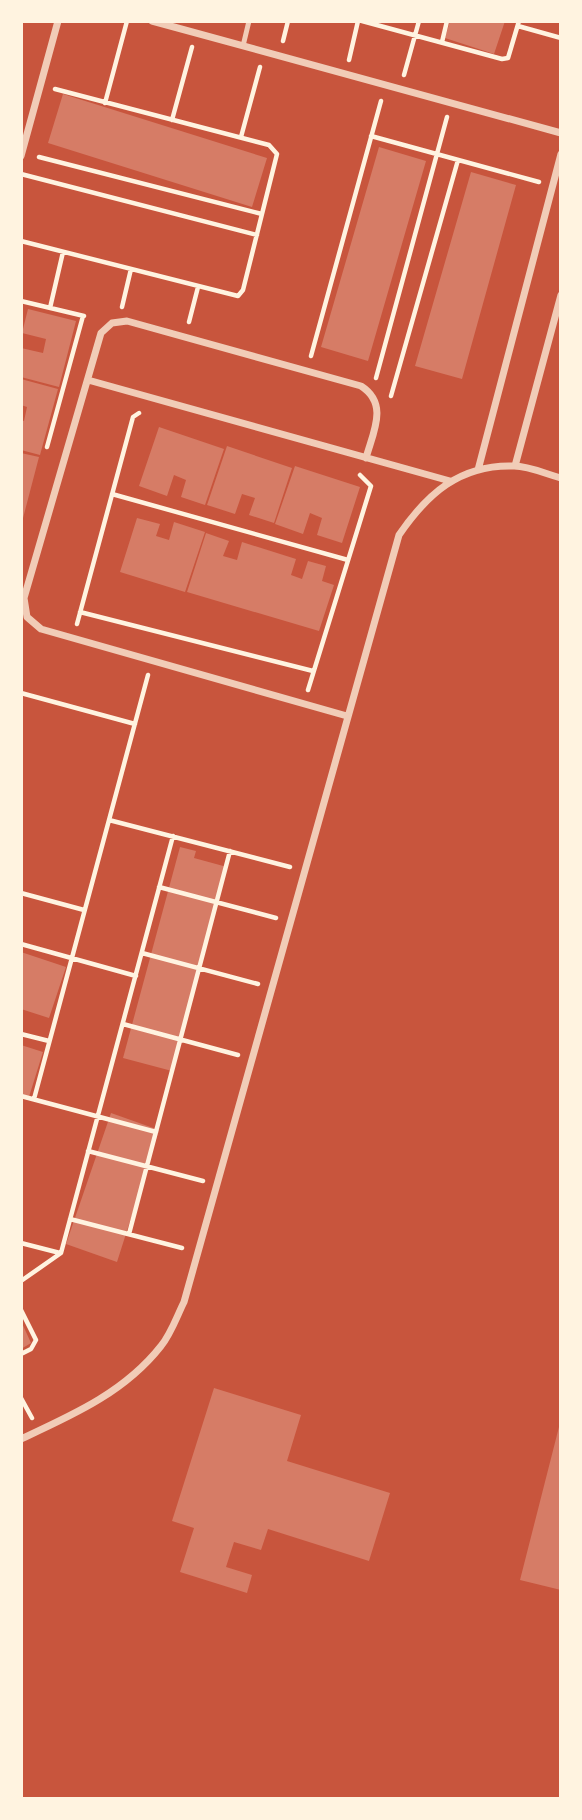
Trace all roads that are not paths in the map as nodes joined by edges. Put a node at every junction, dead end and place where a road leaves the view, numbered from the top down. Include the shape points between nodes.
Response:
1 (58, 21) edge
2 (152, 21) edge
3 (249, 21) edge
4 (243, 46) junction
5 (561, 133) edge
6 (561, 153) edge
7 (22, 154) edge
8 (561, 295) edge
9 (88, 380) junction
10 (366, 458) junction
11 (515, 466) junction
12 (478, 470) junction
13 (561, 478) edge
14 (450, 481) junction
15 (347, 716) junction
16 (21, 1439) edge

1 - 7 street
2 - 4 street
3 - 4 lane
4 - 5 street
6 - 12 street
8 - 11 street
9 - 10 street
9 - 10 street via 101,333 115,322 127,321 307,370 372,393 379,410
9 - 15 street via 24,598 27,617 41,629
10 - 14 street
11 - 12 street
11 - 13 street
12 - 14 street
14 - 15 street via 420,504 399,535
15 - 16 street via 184,1302 163,1344 129,1380 88,1408

